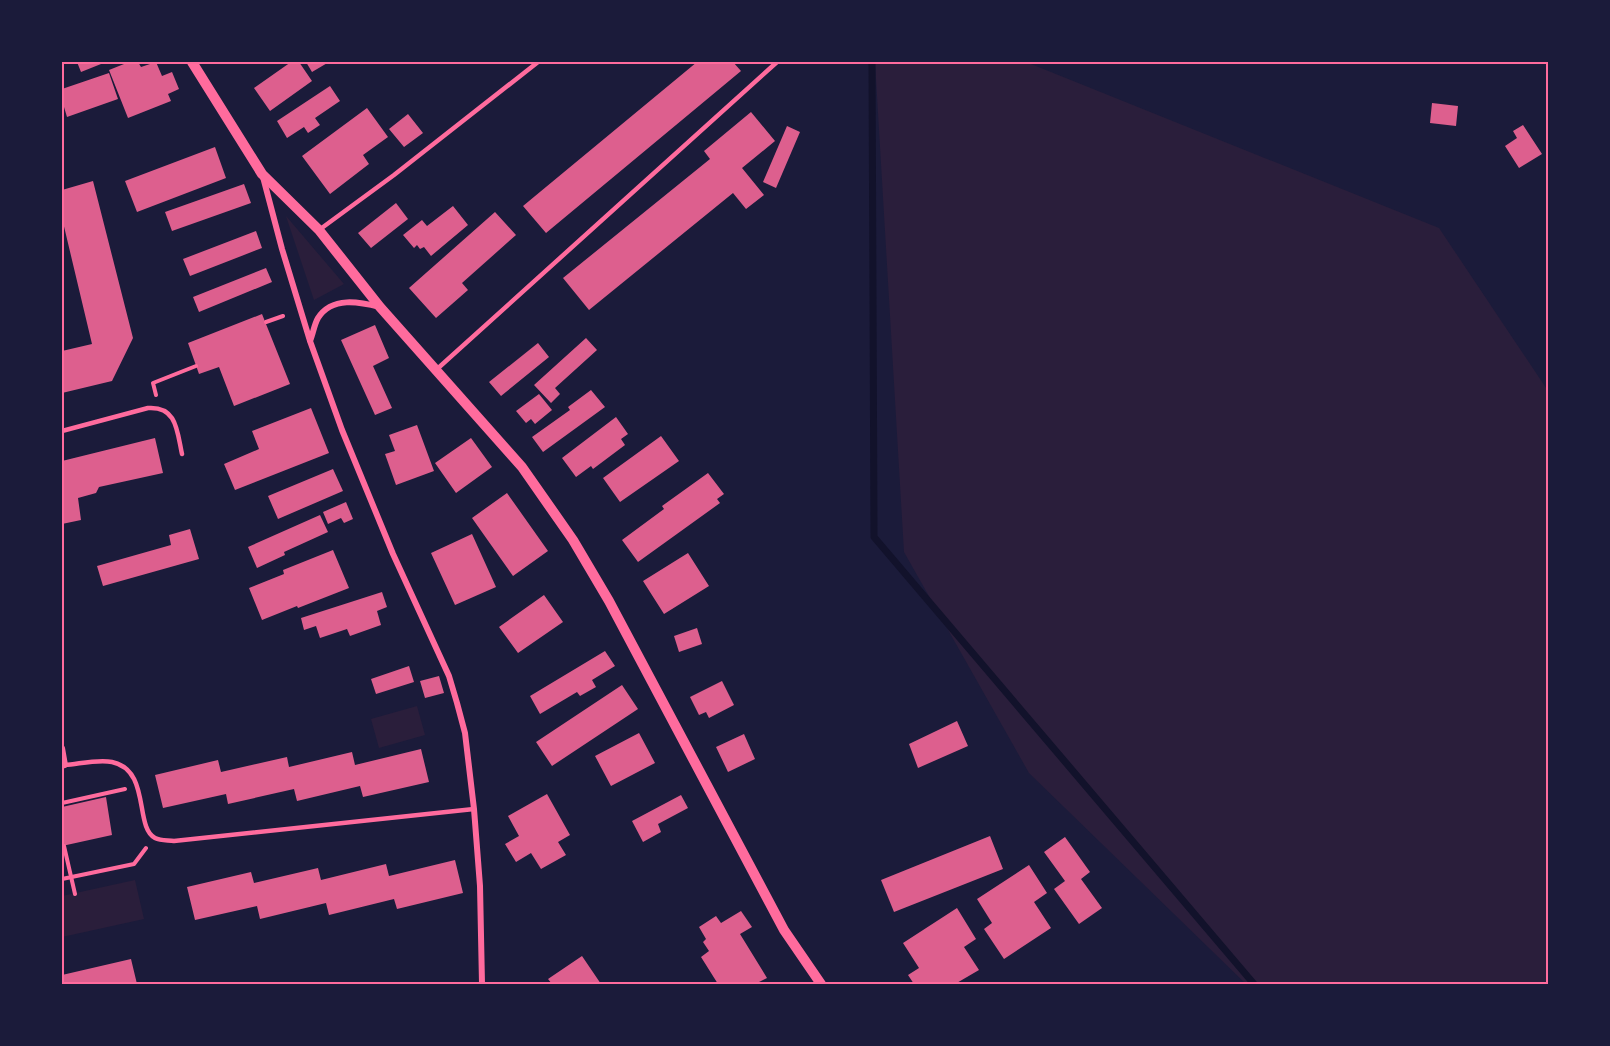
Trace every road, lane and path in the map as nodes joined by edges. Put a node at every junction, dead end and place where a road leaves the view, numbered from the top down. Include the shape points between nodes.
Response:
1 (192, 62) edge
2 (538, 62) edge
3 (777, 62) edge
4 (262, 174) junction
5 (319, 230) junction
6 (380, 307) junction
7 (283, 316) dead end
8 (266, 322) dead end
9 (310, 341) junction
10 (196, 366) dead end
11 (436, 370) junction
12 (159, 407) junction
13 (62, 431) edge
14 (182, 454) dead end
15 (62, 748) edge
16 (63, 765) edge
17 (137, 786) junction
18 (62, 802) edge
19 (474, 809) junction
20 (153, 837) junction
21 (64, 846) dead end
22 (71, 877) junction
23 (62, 879) edge
24 (75, 894) dead end
25 (482, 984) edge
26 (821, 984) edge

1 - 4 street
2 - 5 lane
3 - 11 lane
4 - 5 street
4 - 9 street
5 - 6 street
6 - 9 street via 352,301 334,305 319,317
6 - 11 street
7 - 8 path
9 - 19 street via 389,544 449,676 465,733
10 - 12 path via 153,383
11 - 26 street via 522,467 573,540 784,930
12 - 13 lane
12 - 14 lane via 176,423
15 - 16 street
16 - 17 lane via 111,761 125,767
17 - 18 path
17 - 20 lane
19 - 20 lane via 174,841
19 - 25 street
20 - 22 path via 134,864
21 - 22 path
22 - 23 path
22 - 24 path

